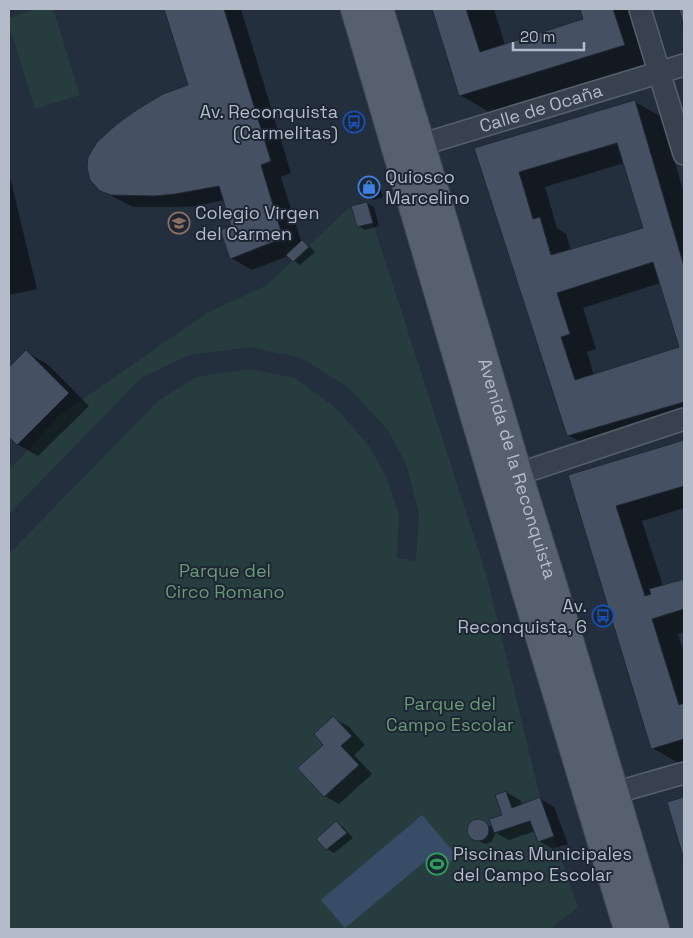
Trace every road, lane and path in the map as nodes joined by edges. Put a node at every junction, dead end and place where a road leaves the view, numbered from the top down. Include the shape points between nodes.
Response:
1 (355, 9) edge
2 (379, 9) edge
3 (640, 9) edge
4 (684, 66) edge
5 (659, 73) junction
6 (409, 148) junction
7 (684, 154) edge
8 (684, 419) edge
9 (518, 474) junction
10 (684, 772) edge
11 (614, 793) junction
12 (628, 929) edge
13 (656, 929) edge

1 - 6 main road, Avenida de la Reconquista
2 - 6 main road, Avenida de la Reconquista
3 - 5 street
4 - 5 street, Calle de Ocaña
5 - 6 street, Calle de Ocaña
5 - 7 street
6 - 9 main road, Avenida de la Reconquista
6 - 12 main road, Avenida de la Reconquista via 529,603
8 - 9 street
9 - 11 main road, Avenida de la Reconquista
10 - 11 street
11 - 13 main road, Avenida de la Reconquista

